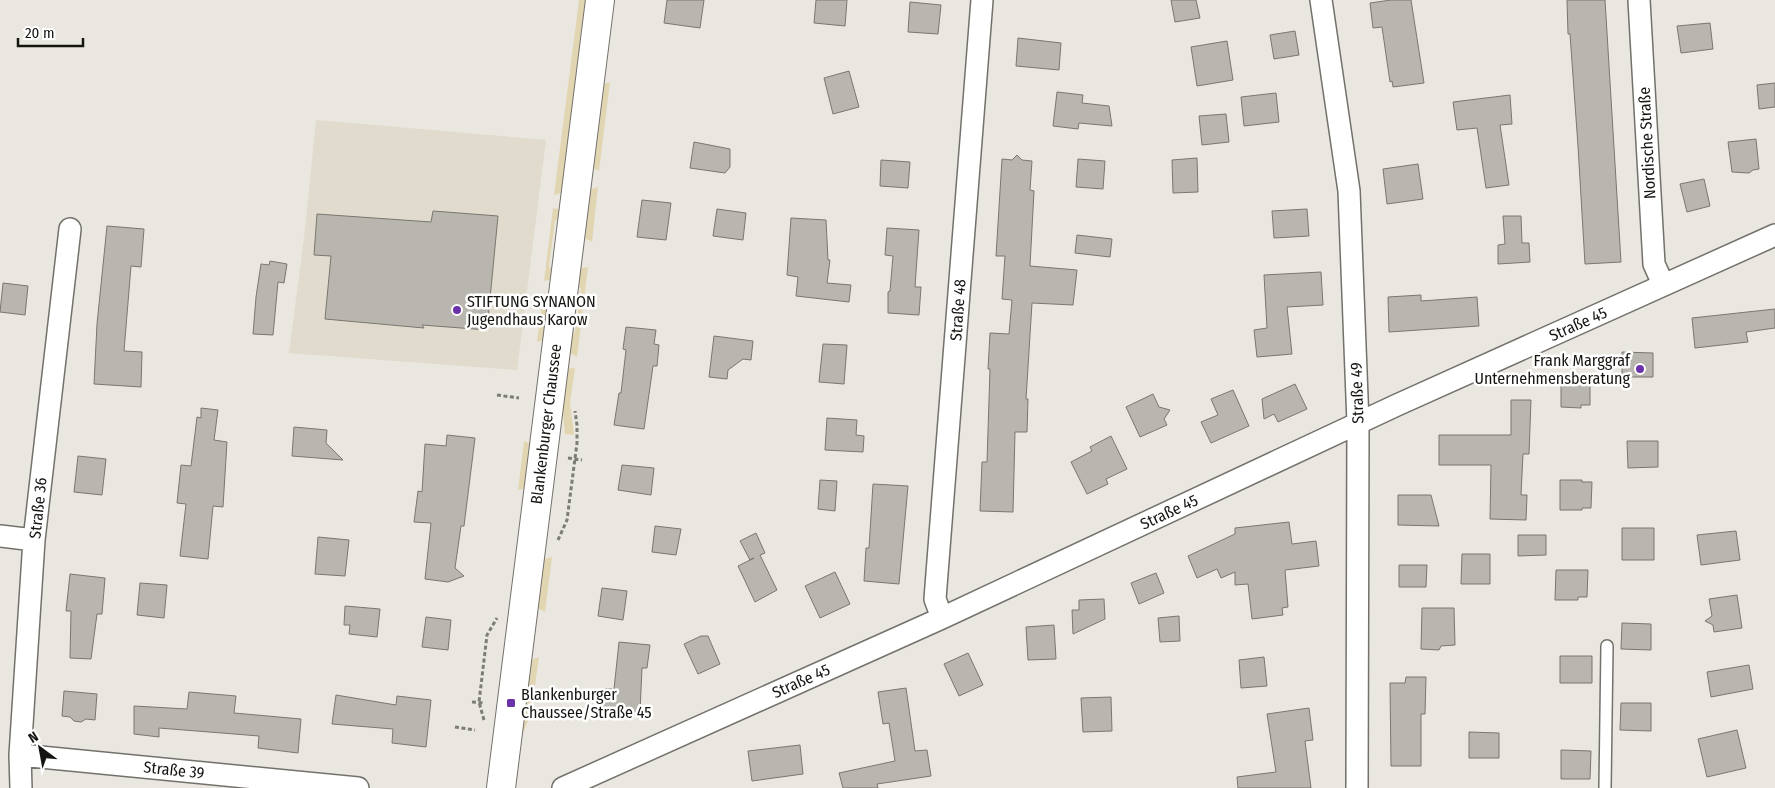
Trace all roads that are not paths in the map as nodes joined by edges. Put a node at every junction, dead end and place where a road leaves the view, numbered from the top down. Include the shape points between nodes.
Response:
1 (600, 0) edge
2 (982, 0) edge
3 (1321, 0) edge
4 (1639, 0) edge
5 (70, 229) dead end
6 (1775, 235) edge
7 (1663, 284) junction
8 (1358, 423) junction
9 (0, 536) edge
10 (34, 540) junction
11 (942, 618) junction
12 (1607, 646) dead end
13 (20, 755) junction
14 (21, 788) edge
15 (358, 788) edge
16 (501, 788) edge
17 (563, 788) edge
18 (1357, 788) edge
19 (1605, 788) edge

1 - 16 main road, Blankenburger Chaussee
2 - 11 street, Straße 48 via 935,599
3 - 8 street, Straße 49 via 1349,191
4 - 7 street, Nordische Straße via 1654,264
5 - 10 street, Straße 36
6 - 7 street, Straße 45
7 - 8 street, Straße 45
8 - 11 street, Straße 45
8 - 18 street, Straße 49
9 - 10 street
10 - 13 street, Straße 36
11 - 17 street, Straße 45
12 - 19 lane
13 - 14 street, Straße 36
13 - 15 street, Straße 39

